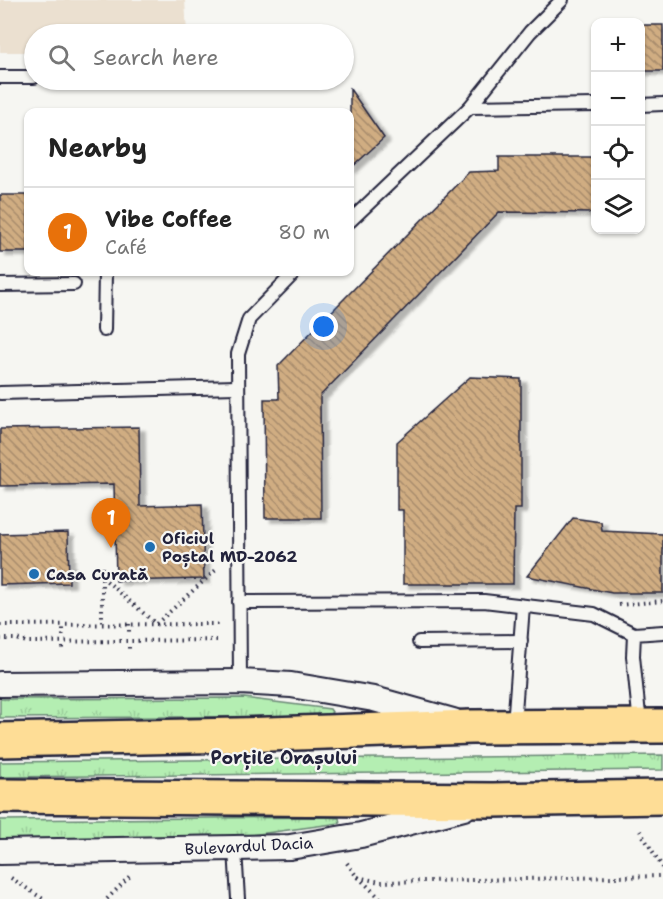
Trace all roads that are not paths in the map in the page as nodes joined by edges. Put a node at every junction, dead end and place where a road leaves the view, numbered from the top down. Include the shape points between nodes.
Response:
1 (562, 0) edge
2 (24, 77) edge
3 (0, 78) edge
4 (663, 104) edge
5 (591, 105) edge
6 (645, 105) edge
7 (470, 107) junction
8 (354, 217) edge
9 (105, 276) edge
10 (291, 276) edge
11 (74, 284) dead end
12 (0, 285) edge
13 (104, 330) dead end
14 (237, 387) junction
15 (0, 393) edge
16 (239, 602) junction
17 (523, 606) junction
18 (663, 632) edge
19 (634, 634) junction
20 (520, 641) junction
21 (419, 642) dead end
22 (240, 682) junction
23 (0, 684) edge
24 (651, 726) edge
25 (472, 727) junction
26 (514, 727) junction
27 (0, 740) edge
28 (0, 796) edge
29 (663, 797) edge
30 (494, 800) junction
31 (236, 849) junction
32 (2, 862) edge
33 (238, 899) edge

1 - 7 lane via 530,32
2 - 3 lane
4 - 6 lane
5 - 7 lane
7 - 8 lane
9 - 13 lane
10 - 14 lane via 249,319 238,354
11 - 12 lane
14 - 15 lane
14 - 16 lane
16 - 17 lane via 484,601
16 - 22 lane
17 - 19 lane via 594,614
17 - 20 lane
18 - 19 lane
19 - 24 lane via 633,656
20 - 21 lane
20 - 26 lane
22 - 23 street
22 - 25 street via 291,685 374,699
24 - 26 main road
25 - 26 main road
25 - 27 main road
28 - 30 main road, Bulevardul Dacia
29 - 30 main road, Bulevardul Dacia
30 - 31 street, Bulevardul Dacia via 361,835 290,847
31 - 32 street, Bulevardul Dacia
31 - 33 lane

